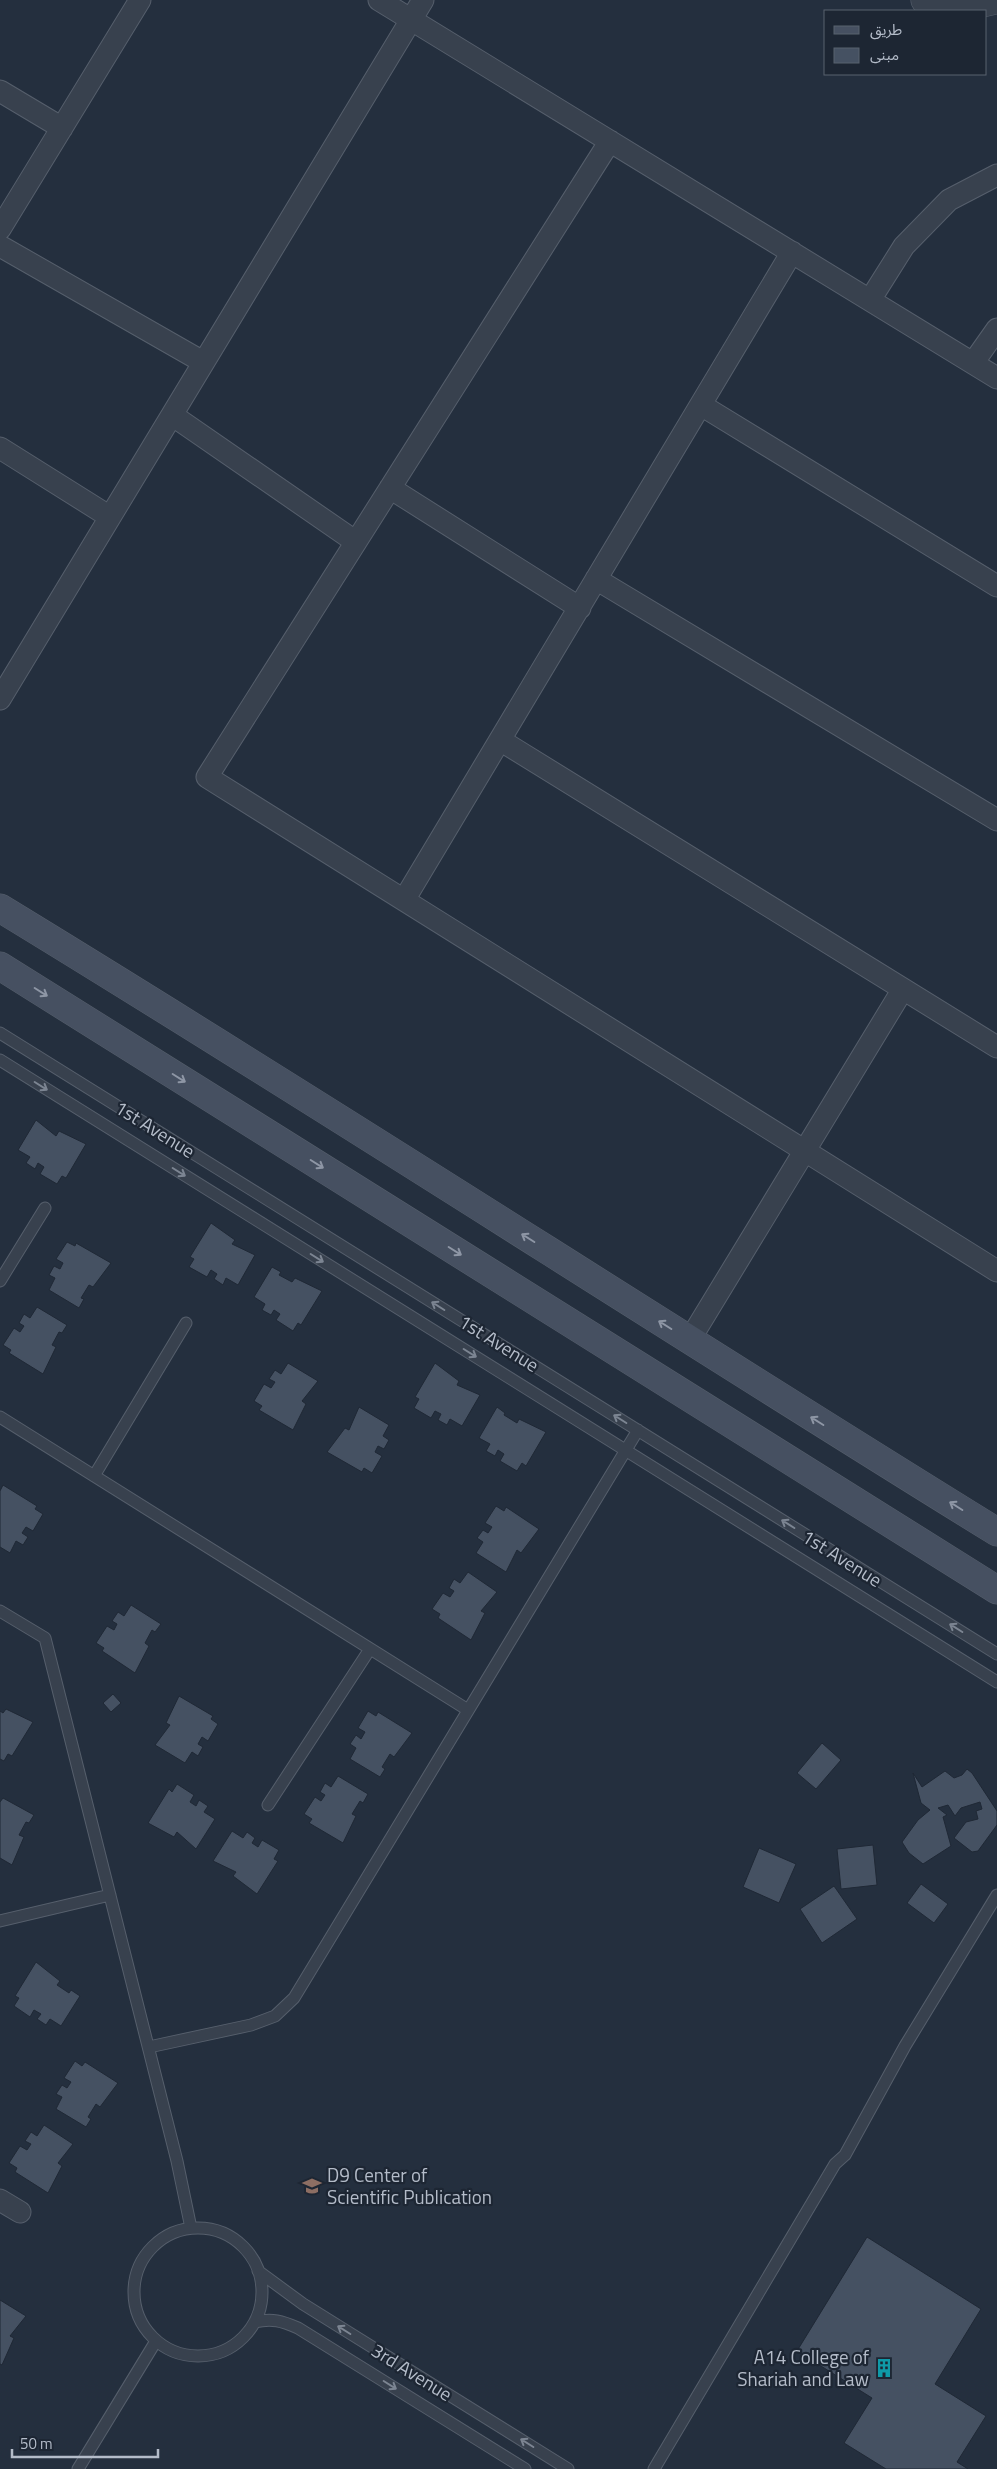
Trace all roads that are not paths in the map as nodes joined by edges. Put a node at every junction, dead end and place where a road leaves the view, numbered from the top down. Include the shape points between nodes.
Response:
1 (140, 0) edge
2 (379, 0) edge
3 (423, 0) edge
4 (925, 0) edge
5 (995, 0) edge
6 (411, 19) junction
7 (0, 91) edge
8 (62, 128) junction
9 (610, 141) junction
10 (997, 174) edge
11 (0, 229) edge
12 (0, 246) edge
13 (792, 252) junction
14 (870, 300) junction
15 (997, 329) edge
16 (204, 362) junction
17 (973, 363) junction
18 (997, 378) edge
19 (701, 405) junction
20 (172, 415) junction
21 (0, 448) edge
22 (390, 488) junction
23 (110, 517) junction
24 (356, 542) junction
25 (596, 579) junction
26 (997, 586) edge
27 (580, 608) junction
28 (0, 699) edge
29 (500, 740) junction
30 (997, 820) edge
31 (404, 900) junction
32 (0, 908) edge
33 (0, 966) edge
34 (903, 989) junction
35 (0, 1033) edge
36 (997, 1047) edge
37 (0, 1060) edge
38 (805, 1151) junction
39 (45, 1208) dead end
40 (997, 1271) edge
41 (0, 1281) edge
42 (186, 1323) dead end
43 (689, 1341) junction
44 (0, 1417) edge
45 (638, 1430) junction
46 (625, 1450) junction
47 (94, 1476) junction
48 (997, 1532) edge
49 (997, 1590) edge
50 (0, 1611) edge
51 (370, 1648) junction
52 (997, 1654) edge
53 (997, 1682) edge
54 (468, 1710) junction
55 (268, 1806) dead end
56 (110, 1895) junction
57 (997, 1895) edge
58 (0, 1921) edge
59 (149, 2047) junction
60 (0, 2200) edge
61 (20, 2212) dead end
62 (191, 2228) junction
63 (258, 2271) junction
64 (255, 2322) junction
65 (156, 2341) junction
66 (78, 2469) edge
67 (525, 2469) edge
68 (568, 2469) edge
69 (654, 2469) edge

1 - 8 street
2 - 6 street
3 - 6 street
4 - 5 street via 974,5
6 - 9 street
6 - 16 street
7 - 8 street
8 - 11 street
9 - 13 street
9 - 22 street
10 - 14 street via 949,200 904,246
12 - 16 street
13 - 14 street
13 - 19 street
14 - 17 street
15 - 17 street
16 - 20 street
17 - 18 street
19 - 25 street
19 - 26 street
20 - 23 street
20 - 24 street
21 - 23 street
22 - 24 street
22 - 27 street
23 - 28 street
24 - 31 street via 207,777
25 - 27 street
25 - 30 street
27 - 29 street
29 - 31 street
29 - 34 street
31 - 38 street
43 -> 32 main road via 199,1029
33 -> 49 main road
34 - 36 street
34 - 38 street
45 -> 35 lane, 1st Avenue
37 -> 46 lane, 1st Avenue
38 - 40 street
38 - 43 street
39 - 41 lane
42 - 47 lane
48 -> 43 main road
44 - 47 lane
45 - 46 lane
52 -> 45 lane, 1st Avenue
46 - 53 lane, 1st Avenue
46 - 54 lane
47 - 51 lane
50 - 56 lane via 45,1638
51 - 54 lane
51 - 55 lane
54 - 59 lane via 294,1998 274,2016 251,2025
56 - 58 lane
56 - 59 lane
57 - 69 lane via 905,2046 844,2156 835,2164
59 - 62 lane
60 - 61 street
62 - 63 lane via 227,2235 249,2254
62 - 65 lane via 159,2240 149,2250 136,2275 134,2290 139,2318
63 - 64 lane via 262,2294
68 -> 63 lane, 3rd Avenue via 303,2304
64 - 65 lane via 236,2344 210,2355 182,2354
64 -> 67 lane, 3rd Avenue via 268,2318 298,2328
65 - 66 lane

